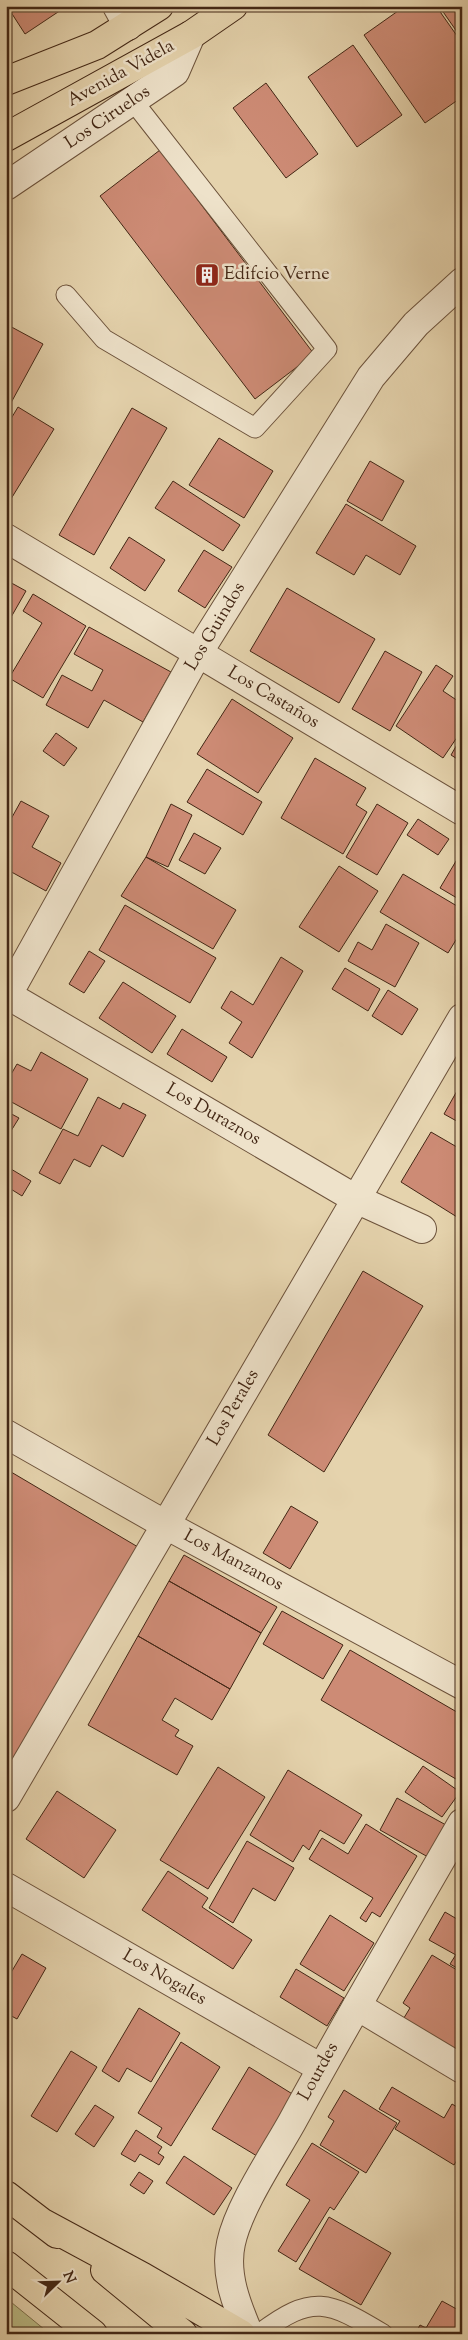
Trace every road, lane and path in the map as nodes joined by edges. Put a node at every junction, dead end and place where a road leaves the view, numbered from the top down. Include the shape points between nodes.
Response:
1 (159, 6) edge
2 (233, 6) edge
3 (123, 16) edge
4 (191, 35) junction
5 (6, 81) edge
6 (133, 101) junction
7 (6, 137) edge
8 (6, 186) edge
9 (462, 282) edge
10 (66, 295) dead end
11 (6, 538) edge
12 (198, 653) junction
13 (462, 811) edge
14 (7, 996) edge
15 (462, 1018) edge
16 (356, 1199) junction
17 (422, 1229) dead end
18 (6, 1434) edge
19 (166, 1525) junction
20 (462, 1685) edge
21 (6, 1798) edge
22 (462, 1823) edge
23 (6, 1887) edge
24 (357, 2006) junction
25 (321, 2068) junction
26 (462, 2069) edge
27 (6, 2195) edge
28 (43, 2223) junction
29 (6, 2265) edge
30 (94, 2334) edge
31 (183, 2334) edge
32 (241, 2334) edge
33 (249, 2334) edge
34 (259, 2334) edge
35 (383, 2334) edge

1 - 3 main road
2 - 4 main road, Avenida Videla
3 - 5 main road via 97,45
4 - 6 street, Los Ciruelos via 175,72
4 - 7 main road, Avenida Videla
6 - 8 street, Los Ciruelos
6 - 10 lane via 327,349 256,428 104,339
9 - 12 street, Los Guindos via 416,324 371,377
11 - 12 street, Los Castaños
12 - 13 street, Los Castaños
12 - 14 street, Los Guindos
14 - 16 street, Los Duraznos
15 - 16 street, Los Perales
16 - 17 street, Los Duraznos
16 - 19 street, Los Perales
18 - 19 street, Los Manzanos
19 - 20 street, Los Manzanos
19 - 21 street, Los Perales
22 - 24 street, Lourdes
23 - 25 street, Los Nogales
24 - 25 street, Lourdes
24 - 26 street
25 - 33 street, Lourdes via 240,2216 231,2243 228,2265 232,2287
27 - 28 main road
28 - 31 main road
28 - 32 main road via 143,2276
29 - 30 main road
34 - 35 lane via 286,2314 322,2305 345,2312

